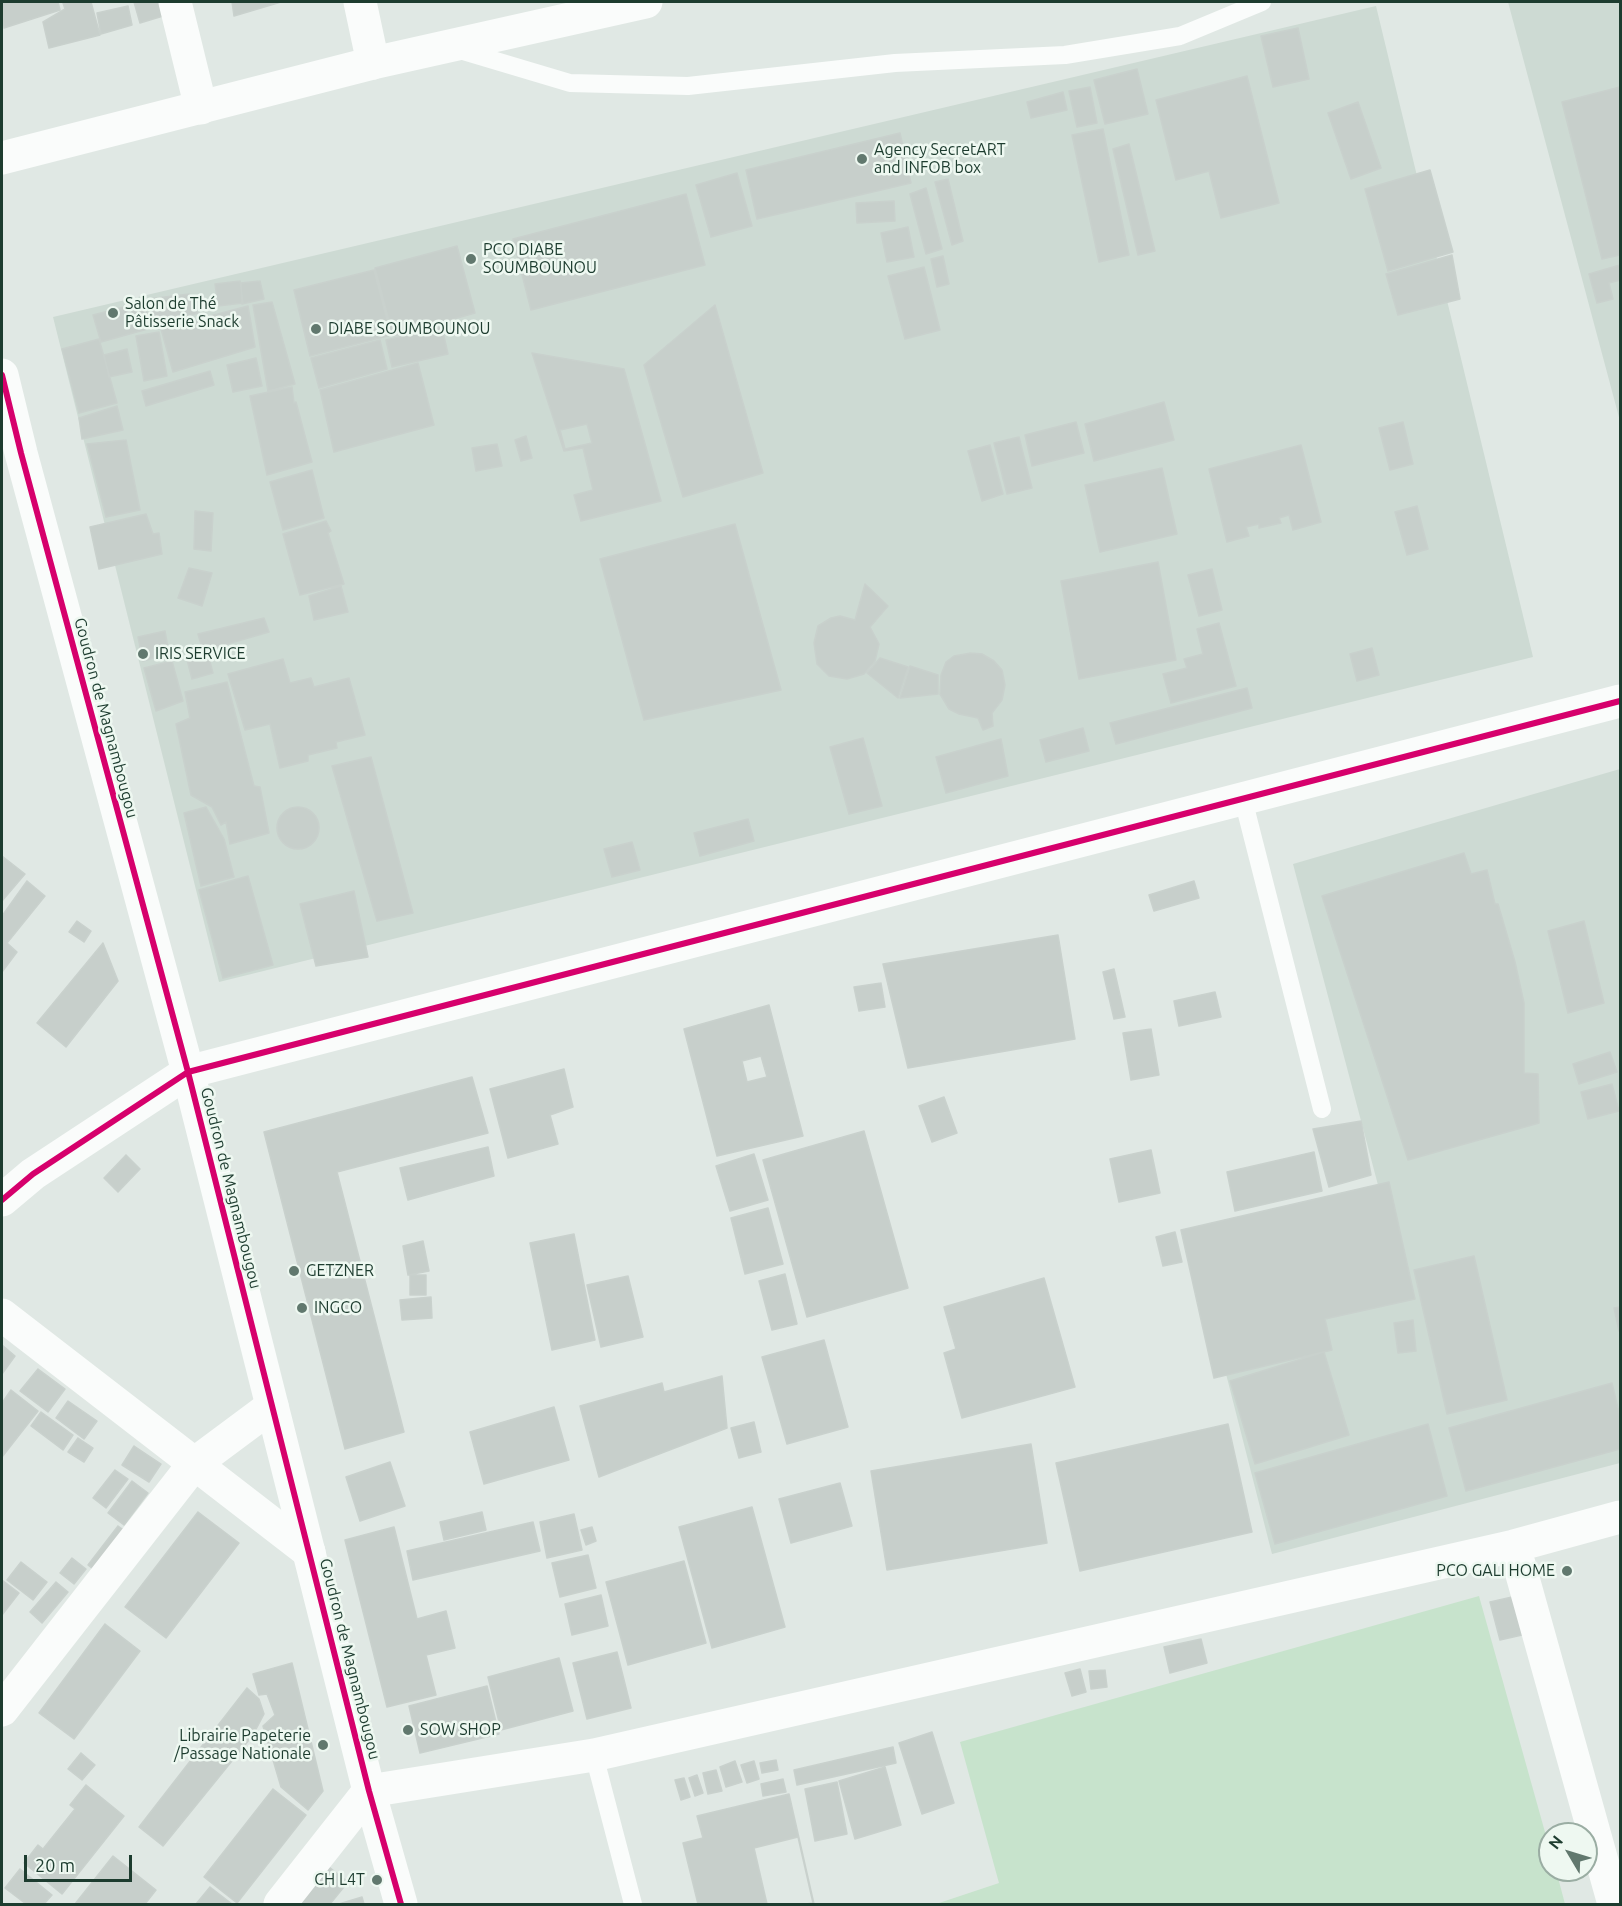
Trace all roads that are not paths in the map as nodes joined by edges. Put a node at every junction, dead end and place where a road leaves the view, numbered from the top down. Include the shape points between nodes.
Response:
1 (175, 2) edge
2 (360, 2) edge
3 (646, 2) edge
4 (1262, 2) edge
5 (448, 47) junction
6 (373, 63) junction
7 (201, 108) junction
8 (2, 158) edge
9 (2, 375) edge
10 (11, 456) edge
11 (1620, 701) edge
12 (1243, 799) junction
13 (188, 1072) junction
14 (1322, 1109) dead end
15 (2, 1200) edge
16 (2, 1315) edge
17 (272, 1406) junction
18 (194, 1464) junction
19 (1620, 1517) edge
20 (1514, 1546) junction
21 (309, 1552) junction
22 (2, 1710) edge
23 (594, 1755) junction
24 (369, 1791) junction
25 (280, 1905) edge
26 (400, 1905) edge
27 (633, 1905) edge
28 (1614, 1905) edge

1 - 7 street
2 - 6 street
3 - 5 street
4 - 5 lane via 1180,36 1065,55 895,63 688,86 570,83
5 - 6 street
6 - 7 street
7 - 8 street
9 - 10 street, Goudron de Magnambougou
10 - 13 street, Goudron de Magnambougou
11 - 12 street
12 - 13 street
12 - 14 lane
13 - 15 street via 33,1174
13 - 17 street, Goudron de Magnambougou
16 - 18 street
17 - 18 street
17 - 21 street, Goudron de Magnambougou
18 - 21 street
18 - 22 street
19 - 20 street
20 - 23 street
20 - 28 street
21 - 24 street, Goudron de Magnambougou
23 - 24 street
23 - 27 lane
24 - 25 street
24 - 26 street, Goudron de Magnambougou

